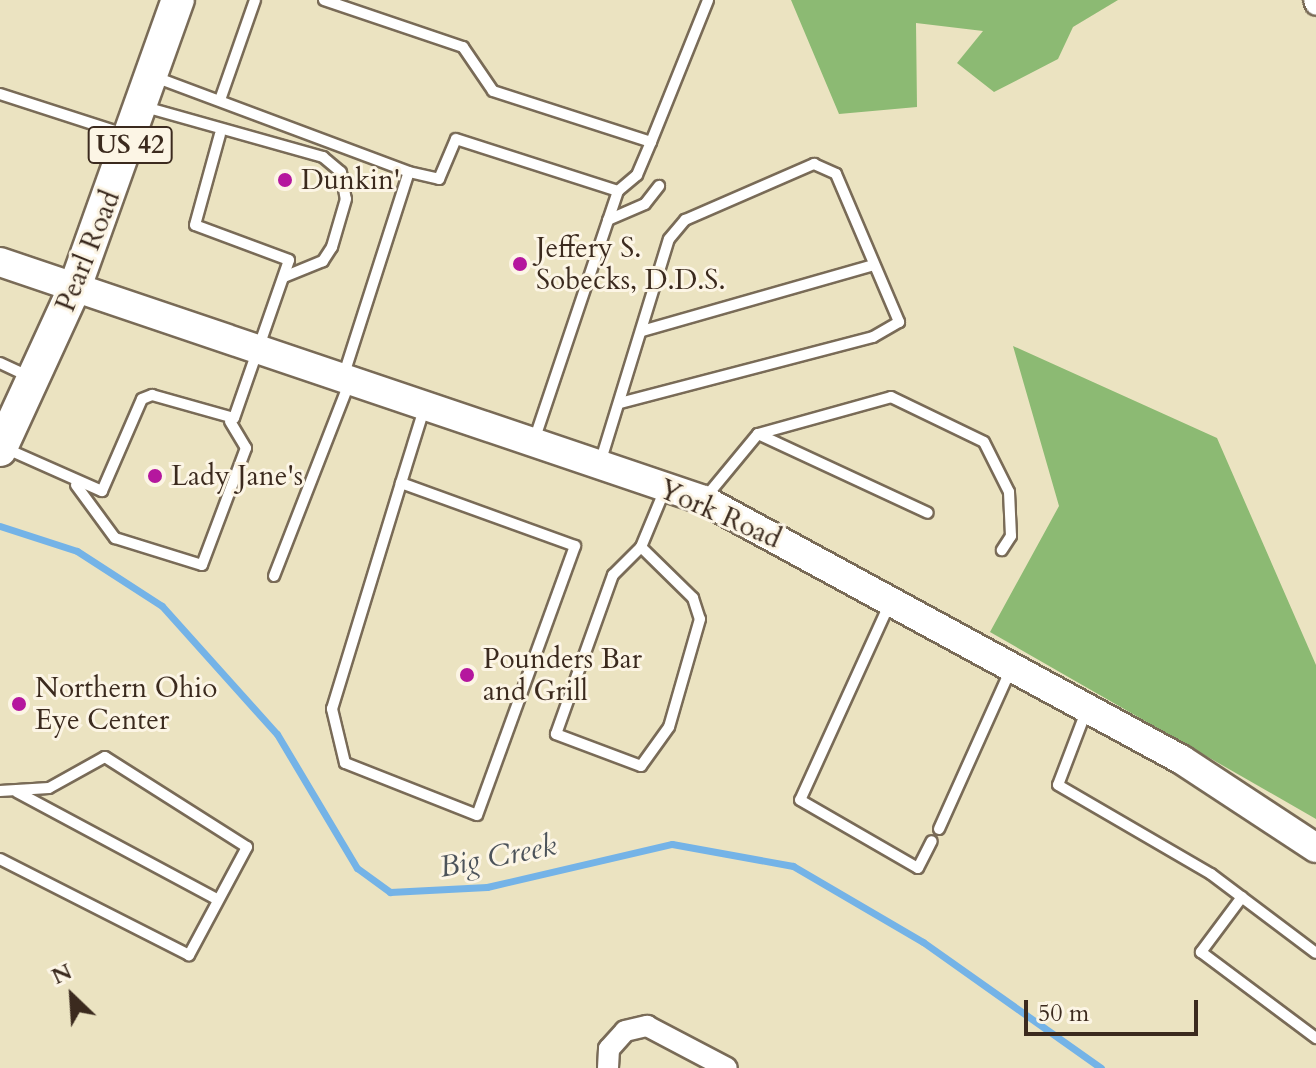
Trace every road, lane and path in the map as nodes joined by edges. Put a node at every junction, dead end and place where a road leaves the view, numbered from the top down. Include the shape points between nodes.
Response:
1 (178, 0) edge
2 (255, 0) edge
3 (324, 0) edge
4 (708, 0) edge
5 (148, 91) junction
6 (0, 94) edge
7 (220, 100) junction
8 (220, 134) junction
9 (133, 137) junction
10 (651, 142) junction
11 (409, 172) junction
12 (659, 186) dead end
13 (618, 191) junction
14 (608, 220) junction
15 (0, 262) edge
16 (874, 265) junction
17 (284, 277) junction
18 (75, 287) junction
19 (642, 331) junction
20 (256, 350) junction
21 (0, 363) edge
22 (34, 378) junction
23 (346, 380) junction
24 (620, 403) junction
25 (424, 407) junction
26 (230, 421) junction
27 (758, 434) junction
28 (533, 443) junction
29 (1, 448) edge
30 (599, 465) junction
31 (401, 483) junction
32 (76, 485) junction
33 (666, 487) junction
34 (704, 500) junction
35 (928, 513) dead end
36 (641, 547) junction
37 (1002, 550) dead end
38 (274, 576) dead end
39 (892, 599) junction
40 (1012, 666) junction
41 (1088, 707) junction
42 (0, 791) edge
43 (16, 791) junction
44 (939, 829) dead end
45 (932, 841) dead end
46 (1316, 848) edge
47 (0, 859) edge
48 (1242, 897) junction
49 (218, 900) junction
50 (1316, 953) edge
51 (1316, 1038) edge
52 (608, 1068) edge
53 (726, 1068) edge

1 - 5 main road, Pearl Road / US 42
2 - 7 lane
3 - 10 lane via 463,47 493,91
4 - 10 lane
5 - 7 lane
5 - 8 lane
5 - 9 main road, Pearl Road / US 42
6 - 9 lane
7 - 11 lane
8 - 17 lane via 195,225 289,260
8 - 17 lane via 239,130 323,157 345,180 332,247 323,261
9 - 18 main road, Pearl Road / US 42
10 - 13 lane via 637,175
11 - 13 lane via 439,179 456,139
11 - 23 lane
12 - 14 lane via 645,204
13 - 14 lane
14 - 28 lane
15 - 18 main road, York Road
16 - 19 lane
16 - 19 lane via 836,174 814,164 685,220 669,239
16 - 24 lane via 899,322 873,337
17 - 20 lane
18 - 20 main road, York Road
18 - 22 main road, Pearl Road / US 42
19 - 24 lane
20 - 23 main road, York Road
20 - 26 lane
21 - 22 lane
22 - 29 main road, Pearl Road / US 42
23 - 25 main road, York Road
23 - 38 lane
24 - 30 lane
25 - 28 main road, York Road
25 - 31 lane
26 - 32 lane via 152,395 142,399 108,489
26 - 32 lane via 246,448 202,565 115,538
27 - 34 lane
27 - 35 lane
27 - 37 lane via 870,398 913,402 984,442 996,460 1009,492 1011,536
28 - 30 main road, York Road
29 - 32 lane
30 - 33 main road, York Road
31 - 31 lane via 332,709 345,763 477,815 575,546
33 - 34 main road, York Road
33 - 36 lane
34 - 39 main road, York Road
36 - 36 lane via 613,575 556,734 641,766 669,727 700,619 693,598
39 - 40 main road, York Road
39 - 45 lane via 800,800 918,868
40 - 41 main road, York Road
40 - 44 lane
41 - 46 main road, York Road
41 - 48 lane via 1058,785
42 - 43 lane
43 - 49 lane
43 - 49 lane via 49,788 105,757 247,847
47 - 49 lane via 189,955
48 - 50 lane
48 - 51 lane via 1201,952
52 - 53 street via 609,1049 625,1031 647,1026

